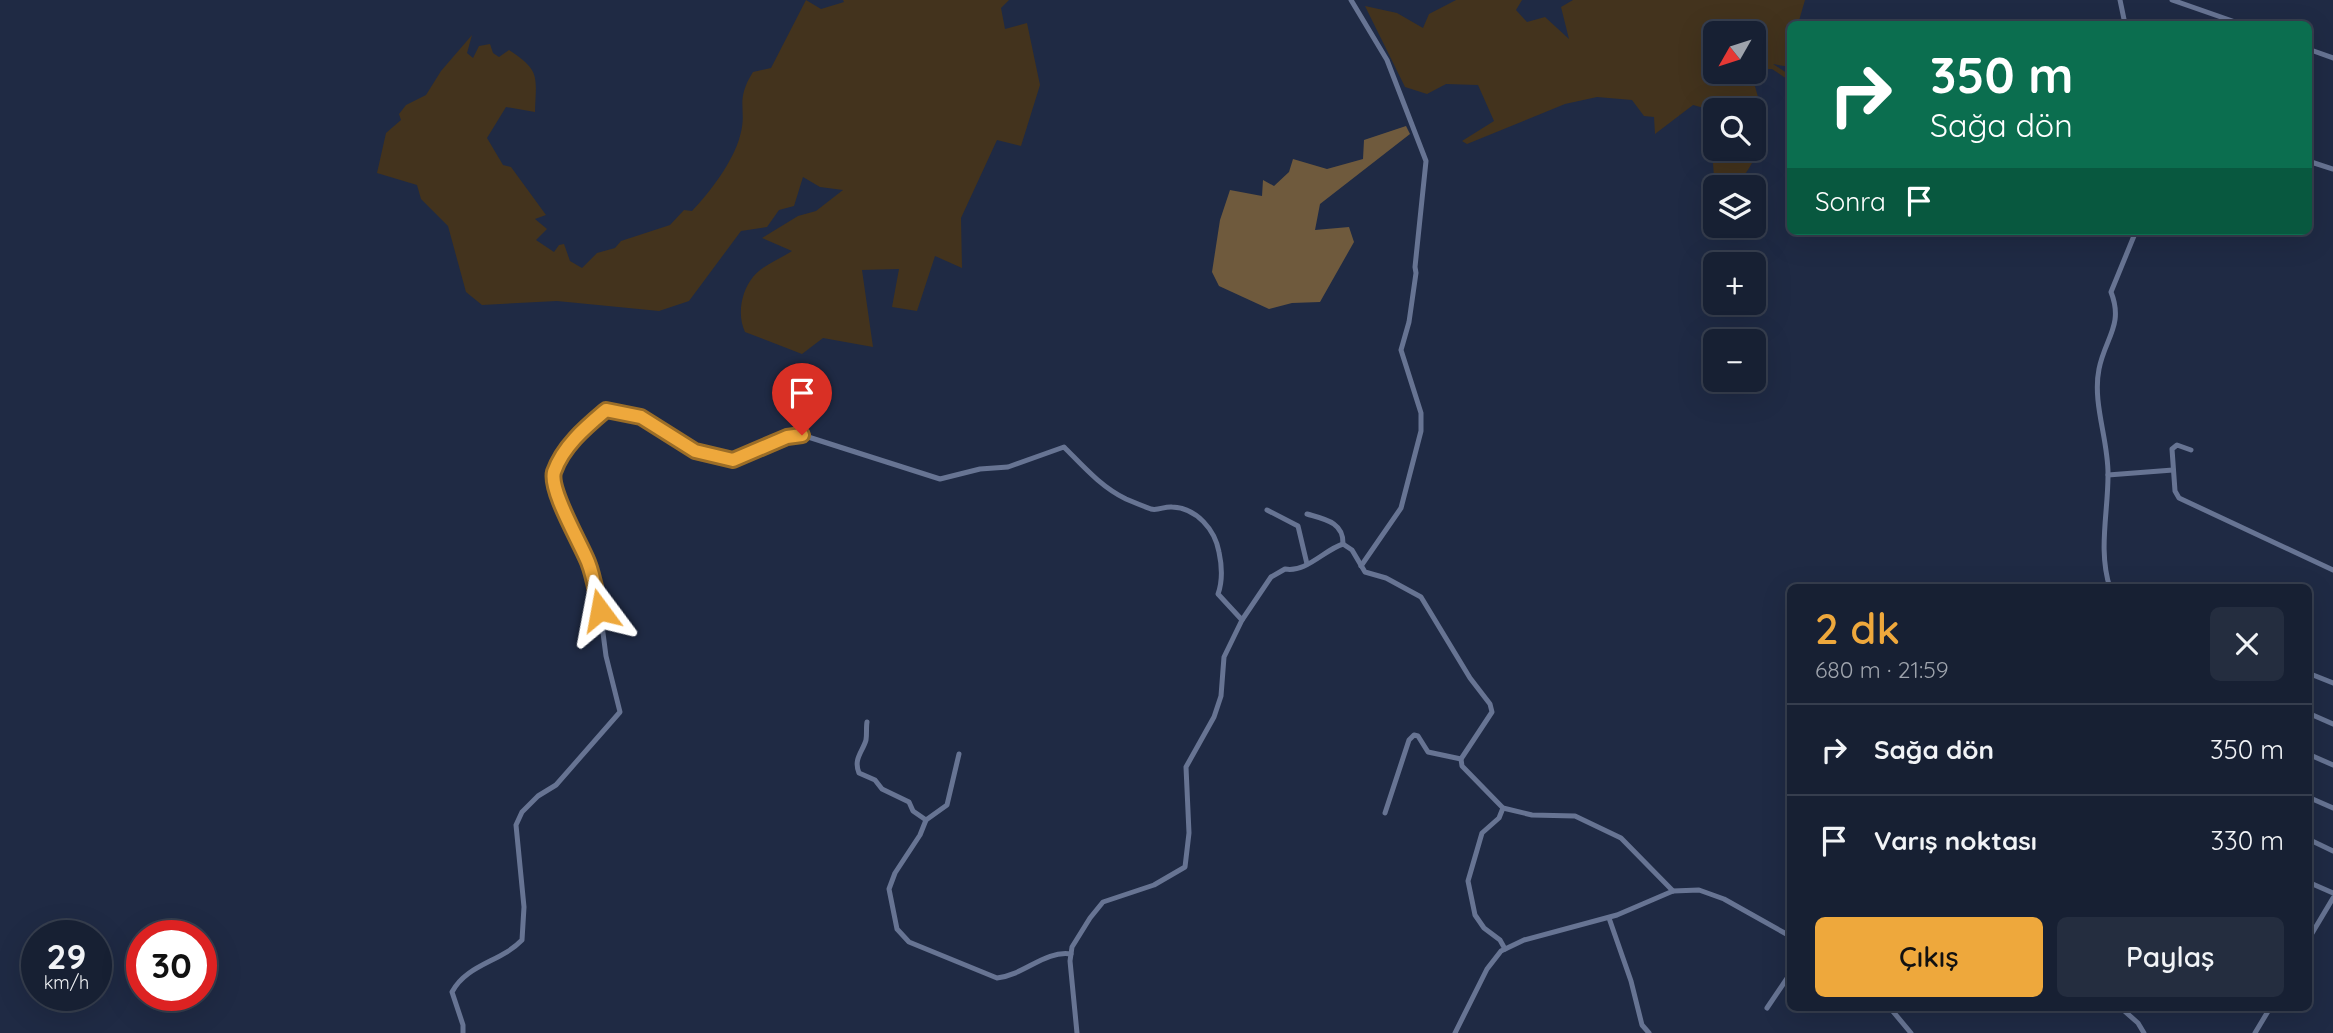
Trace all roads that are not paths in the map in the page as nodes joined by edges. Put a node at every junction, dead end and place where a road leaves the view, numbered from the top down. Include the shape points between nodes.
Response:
1 (1351, 0) edge
2 (2120, 0) edge
3 (2172, 0) edge
4 (2124, 21) edge
5 (2232, 21) edge
6 (2312, 50) edge
7 (2333, 58) edge
8 (2312, 162) edge
9 (2333, 169) edge
10 (2134, 235) edge
11 (2191, 450) dead end
12 (2173, 470) junction
13 (2108, 475) junction
14 (1268, 510) dead end
15 (1307, 514) dead end
16 (1343, 544) junction
17 (1307, 564) junction
18 (1361, 566) junction
19 (2333, 570) edge
20 (2109, 584) edge
21 (1242, 620) junction
22 (2312, 675) edge
23 (2333, 683) edge
24 (2312, 715) edge
25 (867, 722) dead end
26 (2333, 724) edge
27 (959, 754) dead end
28 (2312, 756) edge
29 (1461, 759) junction
30 (2333, 765) edge
31 (2312, 799) edge
32 (1503, 808) junction
33 (2333, 808) edge
34 (1385, 813) dead end
35 (926, 820) junction
36 (2312, 841) edge
37 (2333, 851) edge
38 (2312, 884) edge
39 (1673, 891) junction
40 (2333, 895) edge
41 (1609, 918) junction
42 (2312, 927) edge
43 (1787, 934) edge
44 (1505, 949) junction
45 (1071, 954) junction
46 (1787, 978) edge
47 (1767, 1008) dead end
48 (1893, 1011) edge
49 (2124, 1011) edge
50 (2131, 1011) edge
51 (2268, 1011) edge
52 (2129, 1015) junction
53 (1642, 1025) junction
54 (463, 1033) edge
55 (1077, 1033) edge
56 (1455, 1033) edge
57 (1637, 1033) edge
58 (1650, 1033) edge
59 (1911, 1033) edge
60 (2144, 1033) edge
61 (2256, 1033) edge

1 - 18 street via 1387,60 1426,161 1416,273 1401,350 1421,413 1421,430 1401,508
2 - 4 street
3 - 5 street
6 - 7 street
8 - 9 street
10 - 13 street via 2111,292 2116,306 2113,333 2099,369
11 - 12 street via 2174,447
12 - 13 street
12 - 19 street via 2175,491 2181,499
13 - 20 street via 2104,520
14 - 17 street via 1298,526
15 - 16 street via 1330,520 1340,529
16 - 17 street
16 - 18 street
17 - 21 street via 1270,576
18 - 29 street via 1421,597 1490,704 1492,712
21 - 45 street via 1224,657 1214,717 1186,767 1189,833 1185,867 1154,886 1104,902
21 - 54 street via 1218,594 1220,556 1216,535 1206,524 1189,512 1172,507 1154,510 1126,499 1102,485 1064,447 1007,467 940,479 802,435 733,460 695,451 641,417 606,410 575,436 554,473 555,497 589,564 620,712 556,785 522,812 516,825 523,940 458,980 452,992
22 - 23 street
24 - 26 street
25 - 35 street via 859,773 909,802
27 - 35 street via 947,805
28 - 30 street
29 - 32 street via 1462,766
29 - 34 street via 1428,752 1414,735
31 - 33 street
32 - 39 street via 1532,815 1575,816 1620,838
32 - 44 street via 1479,840 1468,890 1475,915
35 - 45 street via 889,890 897,929 909,942 997,978 1013,976 1049,957
36 - 37 street
38 - 40 street
39 - 41 street
39 - 43 street via 1699,890
40 - 42 street
41 - 44 street
41 - 53 street
44 - 56 street via 1487,969
45 - 55 street
46 - 47 street
48 - 59 street
49 - 52 street
50 - 52 street
51 - 61 street
52 - 60 street
53 - 57 street
53 - 58 street

